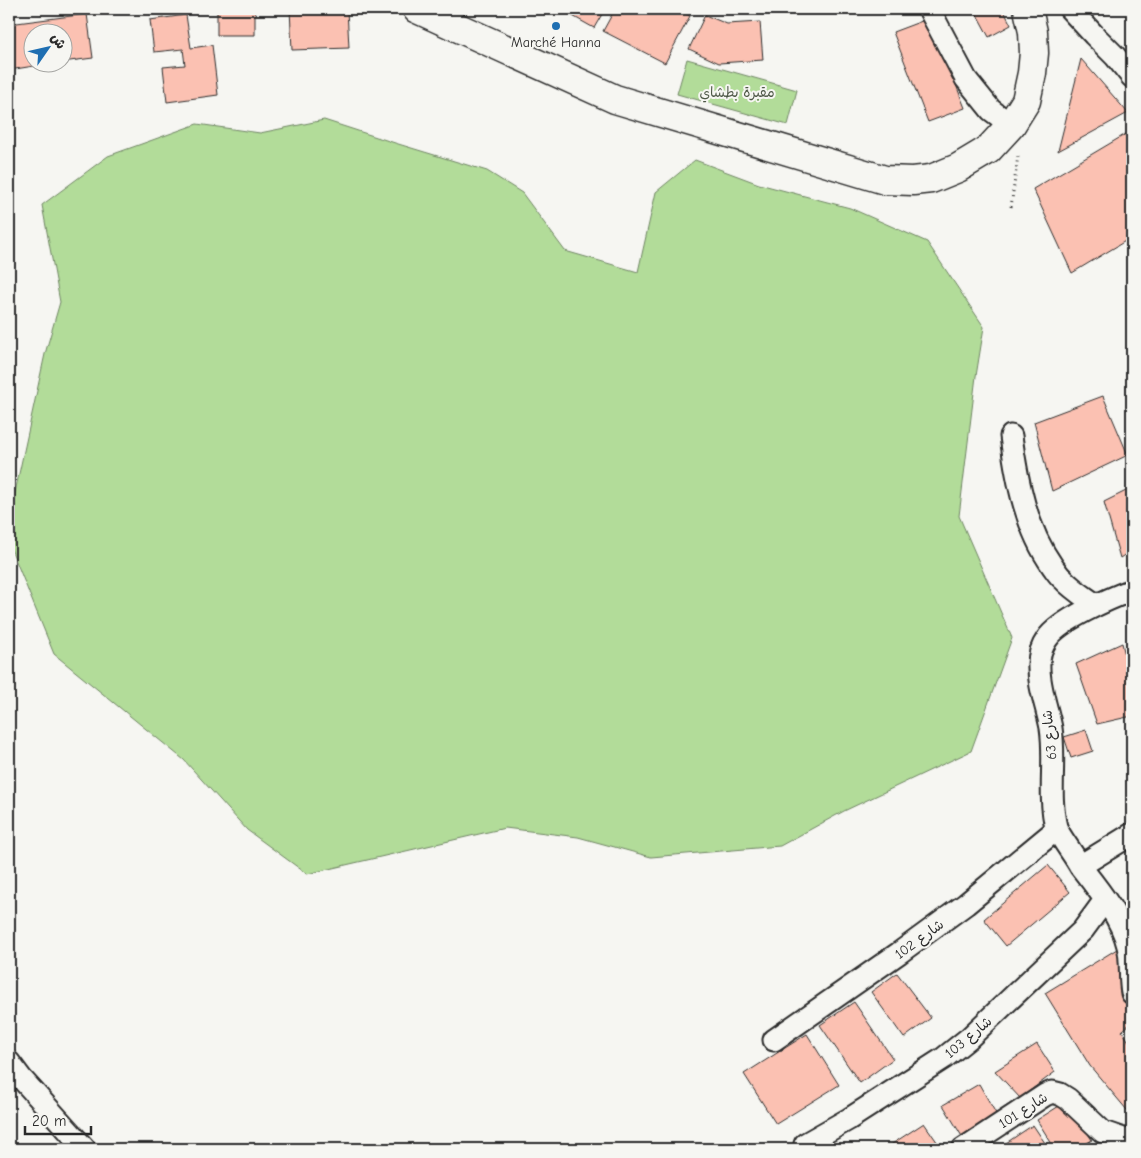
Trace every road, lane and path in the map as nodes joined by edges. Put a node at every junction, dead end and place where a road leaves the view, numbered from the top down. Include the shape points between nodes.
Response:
1 (417, 9) edge
2 (929, 9) edge
3 (1028, 9) edge
4 (1070, 9) edge
5 (1132, 77) edge
6 (1010, 126) junction
7 (1011, 436) dead end
8 (1132, 590) edge
9 (1096, 606) junction
10 (1057, 829) junction
11 (1132, 834) edge
12 (1080, 866) junction
13 (1105, 900) junction
14 (1132, 993) edge
15 (774, 1040) dead end
16 (9, 1062) edge
17 (1132, 1142) edge
18 (805, 1144) dead end
19 (84, 1149) edge
20 (963, 1149) edge

1 - 6 main road via 616,98 885,180 931,179 958,168 988,150
2 - 6 street via 966,79 991,110
3 - 6 main road via 1033,32 1032,73 1026,100
4 - 5 street
7 - 9 street via 1022,500 1045,556 1062,579
8 - 9 street, شارع 63
9 - 10 street, شارع 63 via 1078,614 1048,637 1039,664 1051,729 1052,794
10 - 12 street, شارع 63
10 - 15 street, شارع 102 via 966,904
11 - 12 street
12 - 13 street
13 - 14 street via 1124,930 1129,948
13 - 18 street, شارع 103 via 1082,930 969,1038 944,1058
16 - 19 street
17 - 20 street, شارع 101 via 1103,1132 1068,1099 1052,1092

